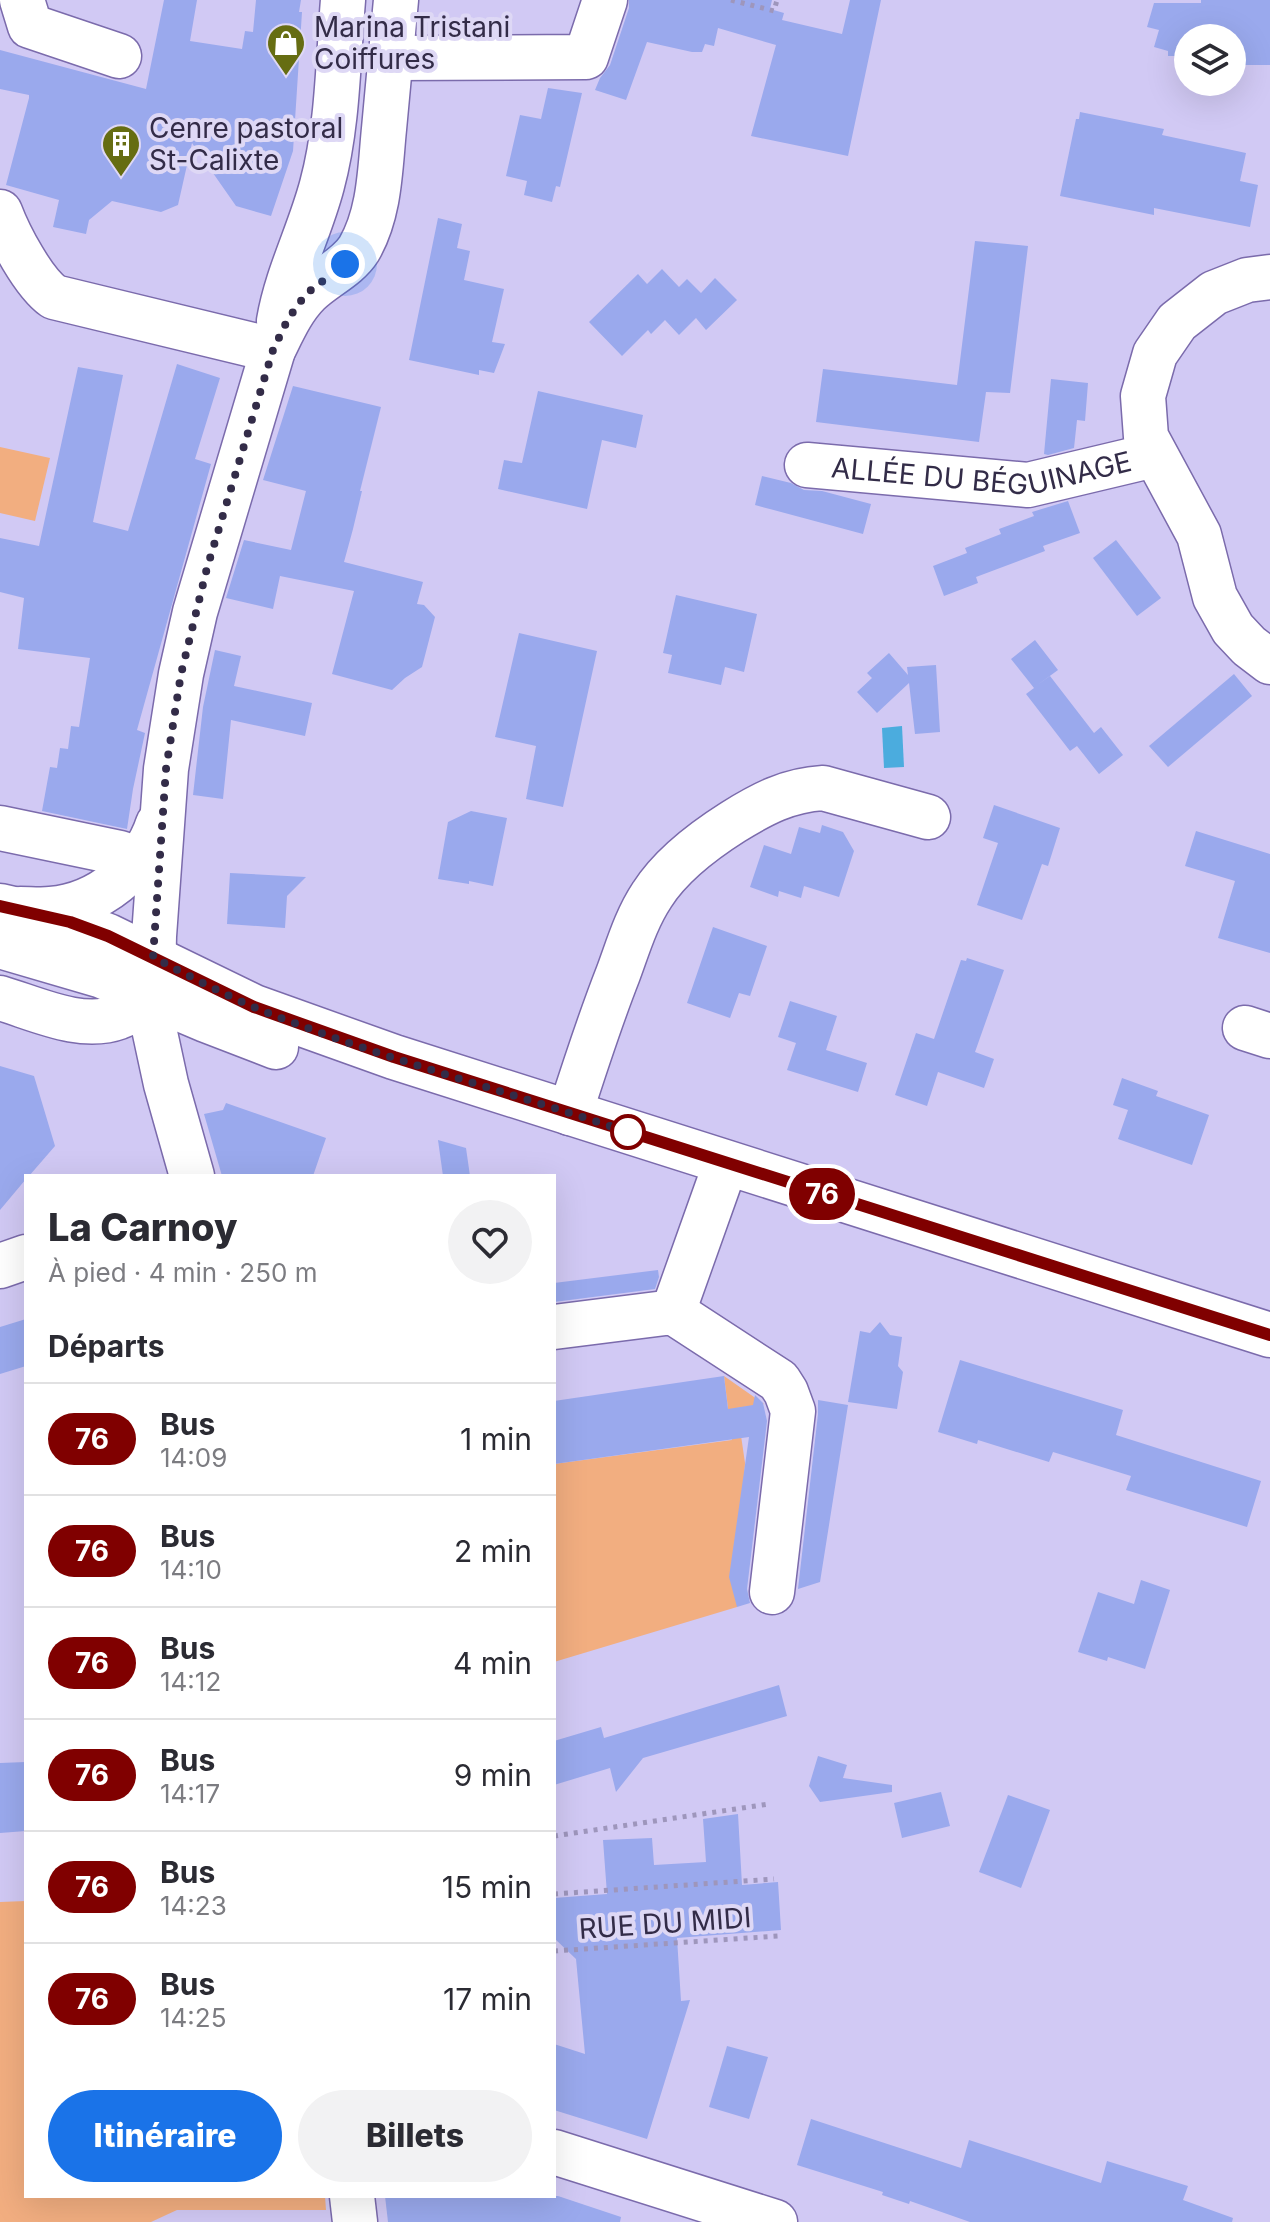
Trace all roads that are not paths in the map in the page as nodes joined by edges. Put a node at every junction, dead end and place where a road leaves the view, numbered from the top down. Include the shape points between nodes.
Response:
1 (22, 0) edge
2 (343, 0) edge
3 (396, 0) edge
4 (605, 0) edge
5 (119, 56) dead end
6 (391, 58) junction
7 (0, 212) edge
8 (1270, 277) edge
9 (273, 350) junction
10 (1154, 455) junction
11 (807, 465) dead end
12 (1270, 662) edge
13 (162, 810) junction
14 (928, 817) dead end
15 (0, 828) edge
16 (137, 861) junction
17 (4, 920) edge
18 (152, 977) junction
19 (0, 998) edge
20 (570, 1113) junction
21 (191, 1174) edge
22 (722, 1174) junction
23 (24, 1258) edge
24 (0, 1266) edge
25 (673, 1312) junction
26 (556, 1327) edge
27 (1270, 1335) edge
28 (1270, 1362) edge
29 (772, 1592) dead end
30 (556, 2153) edge
31 (352, 2198) edge
32 (355, 2222) edge
33 (775, 2222) edge

1 - 5 street via 30,26
2 - 9 street via 323,182 285,294
3 - 6 street
4 - 6 street via 586,57
6 - 9 street via 370,224 357,252 306,294
7 - 9 street via 37,281 54,297
8 - 10 street, ALLÉE DU BÉGUINAGE via 1214,293 1166,336 1143,396 1146,437
9 - 13 street via 195,612 173,719
10 - 11 street, ALLÉE DU BÉGUINAGE via 1028,485
10 - 12 street, ALLÉE DU BÉGUINAGE via 1199,535 1223,613 1249,646
13 - 16 street
13 - 18 street
14 - 20 street via 823,788 806,789 770,800 698,847 658,886 639,919
15 - 16 street
16 - 17 street via 113,885 83,902
17 - 18 street via 102,976
18 - 19 street via 123,1016 91,1022
18 - 20 street via 229,996 394,1057
18 - 21 street via 158,1053
18 - 22 street via 254,1039
20 - 22 street
22 - 25 street
22 - 27 street
22 - 28 street
23 - 24 street
25 - 26 street
25 - 29 street via 779,1381 790,1402
30 - 33 street
31 - 32 street

